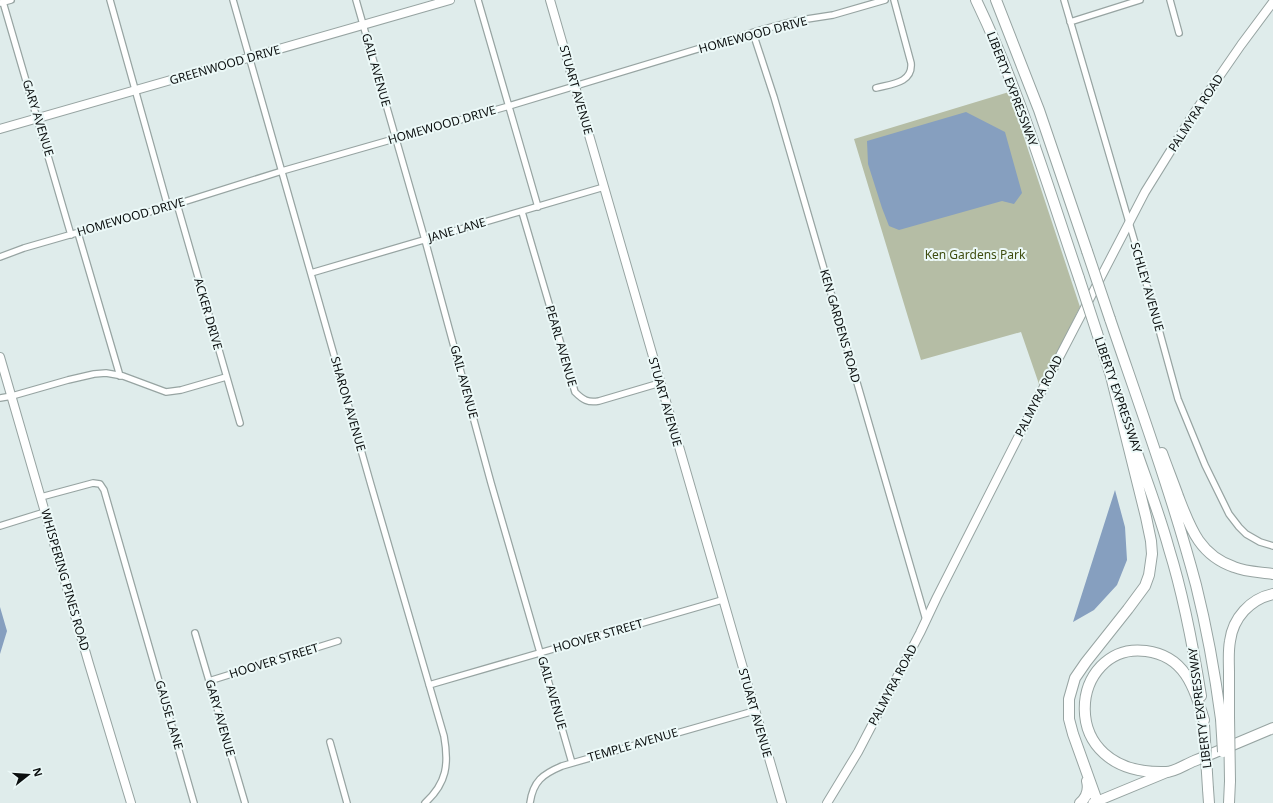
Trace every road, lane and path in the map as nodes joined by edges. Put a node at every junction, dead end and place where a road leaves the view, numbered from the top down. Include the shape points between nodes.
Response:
1 (11, 0) edge
2 (110, 0) edge
3 (233, 0) edge
4 (356, 0) edge
5 (450, 0) edge
6 (478, 0) edge
7 (550, 0) edge
8 (885, 0) edge
9 (894, 0) edge
10 (976, 0) edge
11 (996, 0) edge
12 (1064, 0) edge
13 (1140, 0) edge
14 (1170, 0) edge
15 (1273, 2) edge
16 (2, 3) edge
17 (1070, 22) junction
18 (363, 25) junction
19 (753, 33) junction
20 (1179, 33) dead end
21 (250, 58) junction
22 (575, 86) junction
23 (876, 88) dead end
24 (136, 91) junction
25 (509, 106) junction
26 (38, 119) junction
27 (0, 130) edge
28 (396, 138) junction
29 (282, 171) junction
30 (604, 187) junction
31 (177, 204) junction
32 (168, 207) junction
33 (538, 207) junction
34 (522, 212) junction
35 (1129, 223) junction
36 (78, 233) junction
37 (71, 235) junction
38 (425, 240) junction
39 (0, 257) edge
40 (311, 273) junction
41 (0, 357) edge
42 (120, 376) junction
43 (226, 377) junction
44 (660, 383) junction
45 (12, 396) junction
46 (0, 398) edge
47 (240, 423) dead end
48 (1160, 456) junction
49 (1138, 469) junction
50 (41, 497) junction
51 (45, 512) junction
52 (0, 526) edge
53 (1273, 546) edge
54 (1273, 574) edge
55 (1273, 594) edge
56 (722, 600) junction
57 (926, 620) junction
58 (195, 633) dead end
59 (338, 641) dead end
60 (541, 653) junction
61 (209, 681) junction
62 (428, 685) junction
63 (754, 710) junction
64 (1225, 717) junction
65 (1204, 723) junction
66 (1270, 729) edge
67 (330, 742) dead end
68 (572, 763) junction
69 (1085, 769) junction
70 (1168, 772) junction
71 (1228, 782) junction
72 (1095, 802) edge
73 (131, 803) edge
74 (194, 803) edge
75 (245, 803) edge
76 (347, 803) edge
77 (425, 803) edge
78 (530, 803) edge
79 (782, 803) edge
80 (827, 803) edge
81 (1080, 803) edge
82 (1209, 803) edge
83 (1226, 803) edge
84 (1229, 803) edge

1 - 16 street
2 - 24 street
3 - 21 street, SHARON AVENUE
4 - 18 street, GAIL AVENUE
5 - 18 street, GREENWOOD DRIVE
6 - 25 street
7 - 22 street, STUART AVENUE
8 - 19 street, HOMEWOOD DRIVE
9 - 23 street via 912,70 905,79
10 - 49 highway, LIBERTY EXPRESSWAY, bridge via 1020,103 1097,333
11 - 48 highway, LIBERTY EXPRESSWAY, bridge via 1039,110
12 - 17 street, SCHLEY AVENUE
13 - 17 street
14 - 20 street
15 - 35 street, PALMYRA ROAD via 1194,113
16 - 26 street, GARY AVENUE
17 - 35 street, SCHLEY AVENUE
18 - 21 street, GREENWOOD DRIVE
18 - 28 street, GAIL AVENUE
19 - 22 street, HOMEWOOD DRIVE
19 - 57 street, KEN GARDENS ROAD via 774,97
21 - 24 street, GREENWOOD DRIVE
21 - 29 street, SHARON AVENUE
22 - 25 street, HOMEWOOD DRIVE
22 - 30 street, STUART AVENUE
24 - 26 street, GREENWOOD DRIVE
24 - 32 street
25 - 28 street, HOMEWOOD DRIVE
25 - 33 street
26 - 27 street, GREENWOOD DRIVE
26 - 37 street, GARY AVENUE
28 - 29 street, HOMEWOOD DRIVE
28 - 38 street, GAIL AVENUE
29 - 31 street, HOMEWOOD DRIVE
29 - 40 street, SHARON AVENUE
30 - 33 street, JANE LANE
30 - 44 street, STUART AVENUE
31 - 32 street, HOMEWOOD DRIVE
31 - 43 street, ACKER DRIVE
32 - 36 street, HOMEWOOD DRIVE
33 - 34 street, JANE LANE
34 - 38 street, JANE LANE
34 - 44 street, PEARL AVENUE via 575,392 581,399 590,402
35 - 53 street, SCHLEY AVENUE via 1178,399 1205,465 1225,507 1239,527 1250,537
35 - 57 street, PALMYRA ROAD
36 - 37 street, HOMEWOOD DRIVE
36 - 42 street
37 - 39 street, HOMEWOOD DRIVE
38 - 40 street, JANE LANE
38 - 60 street, GAIL AVENUE
40 - 62 street, SHARON AVENUE
41 - 45 street, WHISPERING PINES ROAD
42 - 43 street via 166,392
42 - 45 street via 94,374
43 - 47 street, ACKER DRIVE
44 - 56 street, STUART AVENUE
45 - 46 street
45 - 50 street, WHISPERING PINES ROAD
48 - 54 highway via 1188,523 1205,548 1216,558 1235,567
48 - 64 highway, LIBERTY EXPRESSWAY via 1196,585
49 - 65 highway, LIBERTY EXPRESSWAY via 1169,548 1179,584 1194,651
49 - 69 highway via 1151,541 1151,565 1145,586 1086,662 1071,689 1069,719
50 - 51 street, WHISPERING PINES ROAD
50 - 74 street, GAUSE LANE via 93,483 100,484 104,490
51 - 52 street
51 - 73 street, WHISPERING PINES ROAD
55 - 64 highway via 1257,600 1247,608 1233,630 1229,649
56 - 60 street, HOOVER STREET
56 - 63 street, STUART AVENUE
57 - 80 street, PALMYRA ROAD via 858,752
58 - 61 street, GARY AVENUE
59 - 61 street, HOOVER STREET
60 - 62 street, HOOVER STREET
60 - 68 street, GAIL AVENUE
61 - 75 street, GARY AVENUE
62 - 77 street, SHARON AVENUE via 444,736 447,758 444,775
63 - 68 street, TEMPLE AVENUE
63 - 79 street, STUART AVENUE
64 - 71 highway, LIBERTY EXPRESSWAY, bridge
65 - 70 highway via 1189,678 1168,658 1142,650 1124,652 1098,671 1088,687 1085,704 1087,728 1095,744 1108,757 1120,764 1131,768
65 - 82 highway, LIBERTY EXPRESSWAY, bridge
66 - 70 highway
67 - 76 street
68 - 78 street, TEMPLE AVENUE via 544,775 532,792
69 - 72 highway
69 - 81 highway via 1088,789
70 - 72 main road
71 - 83 highway, LIBERTY EXPRESSWAY
71 - 84 highway

